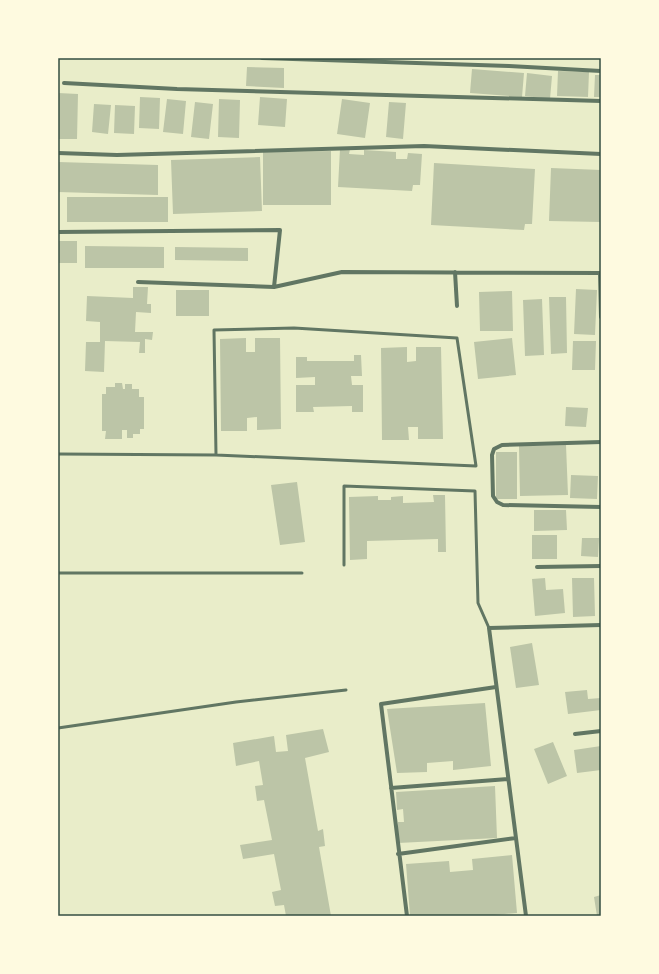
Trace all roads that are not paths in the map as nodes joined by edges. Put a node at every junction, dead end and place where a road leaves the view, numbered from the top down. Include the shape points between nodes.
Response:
1 (262, 58) edge
2 (601, 71) edge
3 (64, 83) dead end
4 (601, 102) edge
5 (58, 153) edge
6 (601, 154) edge
7 (58, 232) edge
8 (455, 272) junction
9 (601, 273) edge
10 (138, 282) dead end
11 (274, 287) junction
12 (456, 306) dead end
13 (601, 317) edge
14 (601, 442) edge
15 (58, 454) edge
16 (216, 455) junction
17 (601, 507) edge
18 (344, 565) dead end
19 (601, 566) edge
20 (537, 568) dead end
21 (58, 572) edge
22 (302, 573) dead end
23 (601, 625) edge
24 (489, 628) junction
25 (496, 687) junction
26 (346, 690) dead end
27 (58, 728) edge
28 (601, 730) edge
29 (575, 734) dead end
30 (508, 779) junction
31 (391, 788) junction
32 (516, 838) junction
33 (398, 854) junction
34 (406, 916) edge
35 (526, 916) edge

1 - 2 street
3 - 4 street
5 - 6 street via 117,156 424,146
7 - 11 street via 280,230
8 - 9 street
8 - 11 street via 342,272
8 - 12 street
9 - 13 street
10 - 11 street
14 - 17 street via 502,445 494,449 492,455 493,496 503,505
15 - 16 lane
16 - 16 lane via 476,466 457,338 294,328 214,330
18 - 24 lane via 344,486 475,491 478,603
19 - 20 street
21 - 22 lane
23 - 24 street
24 - 25 street
25 - 30 street
25 - 31 street via 381,704
26 - 27 lane via 236,702
28 - 29 street
30 - 31 street
30 - 32 street
31 - 33 street
32 - 33 street
32 - 35 street
33 - 34 street

